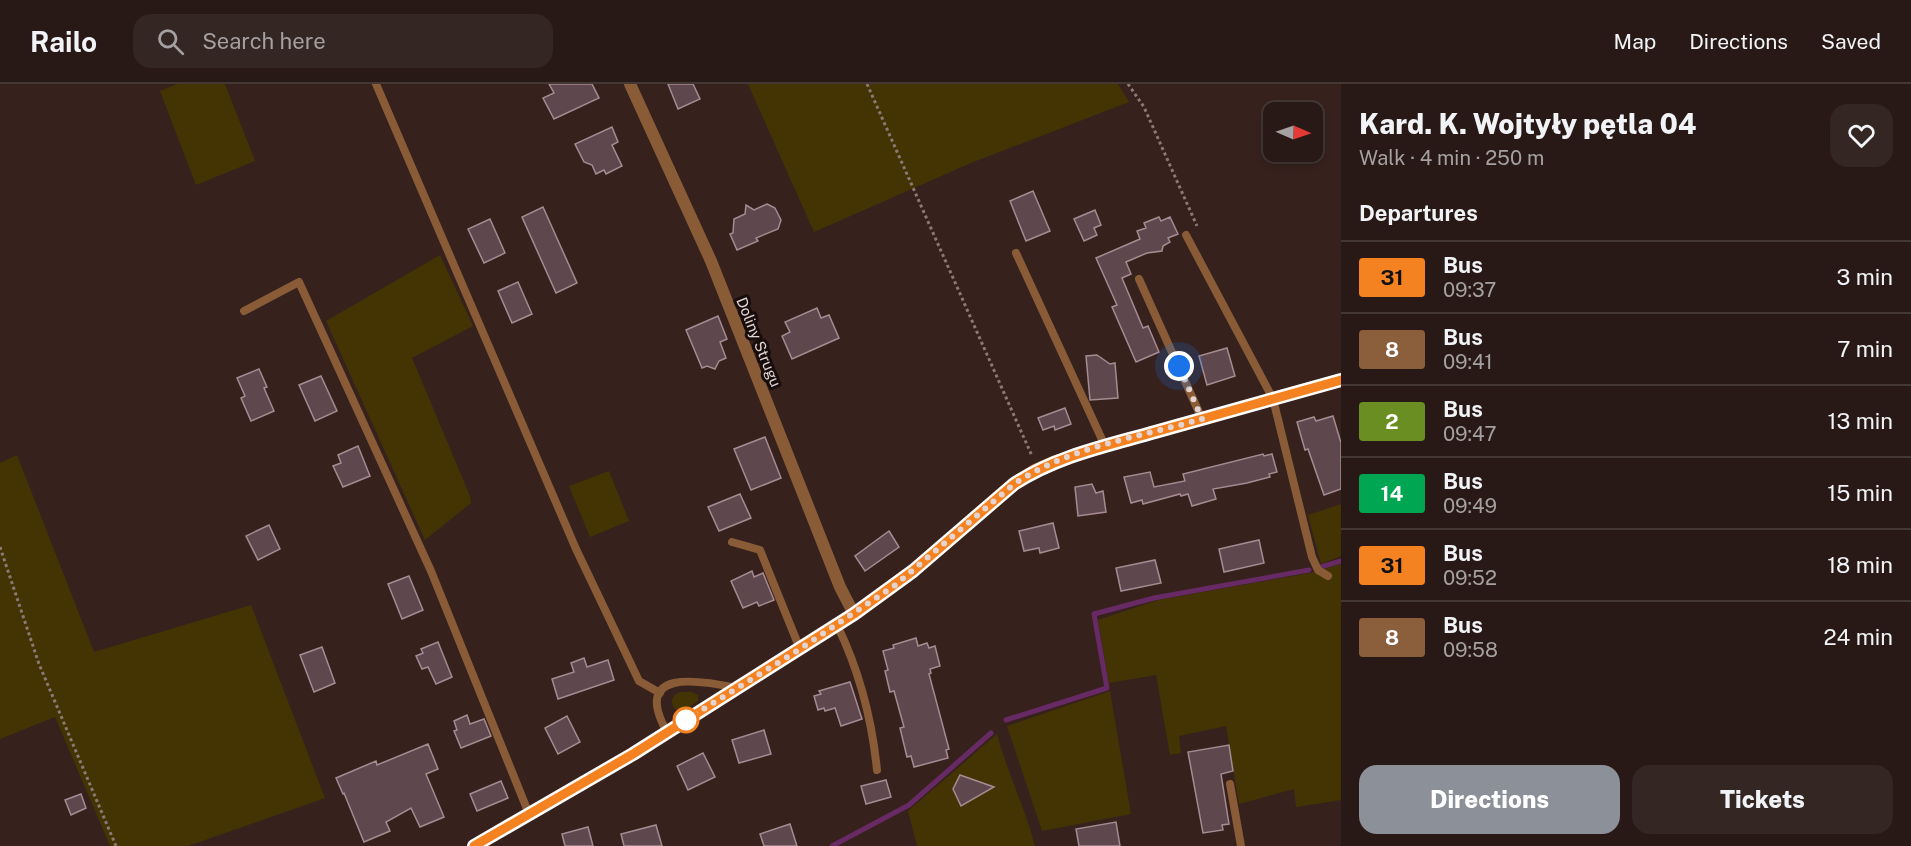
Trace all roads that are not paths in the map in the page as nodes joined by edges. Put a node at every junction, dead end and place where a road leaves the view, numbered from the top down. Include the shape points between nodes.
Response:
1 (376, 84) edge
2 (630, 84) edge
3 (1186, 236) dead end
4 (1016, 253) dead end
5 (1139, 279) dead end
6 (244, 311) dead end
7 (1341, 380) edge
8 (1273, 399) junction
9 (1202, 419) junction
10 (1105, 446) junction
11 (732, 542) dead end
12 (1328, 576) dead end
13 (854, 614) junction
14 (837, 625) junction
15 (800, 649) junction
16 (737, 688) junction
17 (660, 693) junction
18 (667, 732) junction
19 (877, 770) dead end
20 (1230, 784) dead end
21 (529, 814) junction
22 (476, 845) edge
23 (1240, 846) edge

1 - 17 lane via 576,549 639,681
2 - 13 street, Doliny Strugu via 711,261
3 - 8 lane
4 - 10 lane
5 - 9 lane
6 - 21 lane via 299,282 431,572
7 - 8 street
8 - 9 street
8 - 12 lane via 1312,557 1318,570
9 - 10 street
10 - 13 street via 1038,469 1014,484 913,571
11 - 15 lane via 760,550
13 - 14 street
14 - 15 street
14 - 19 lane via 851,654 868,715
15 - 16 street
16 - 17 lane via 680,681
16 - 18 street
17 - 18 lane via 656,706
18 - 21 street
20 - 23 lane
21 - 22 street

